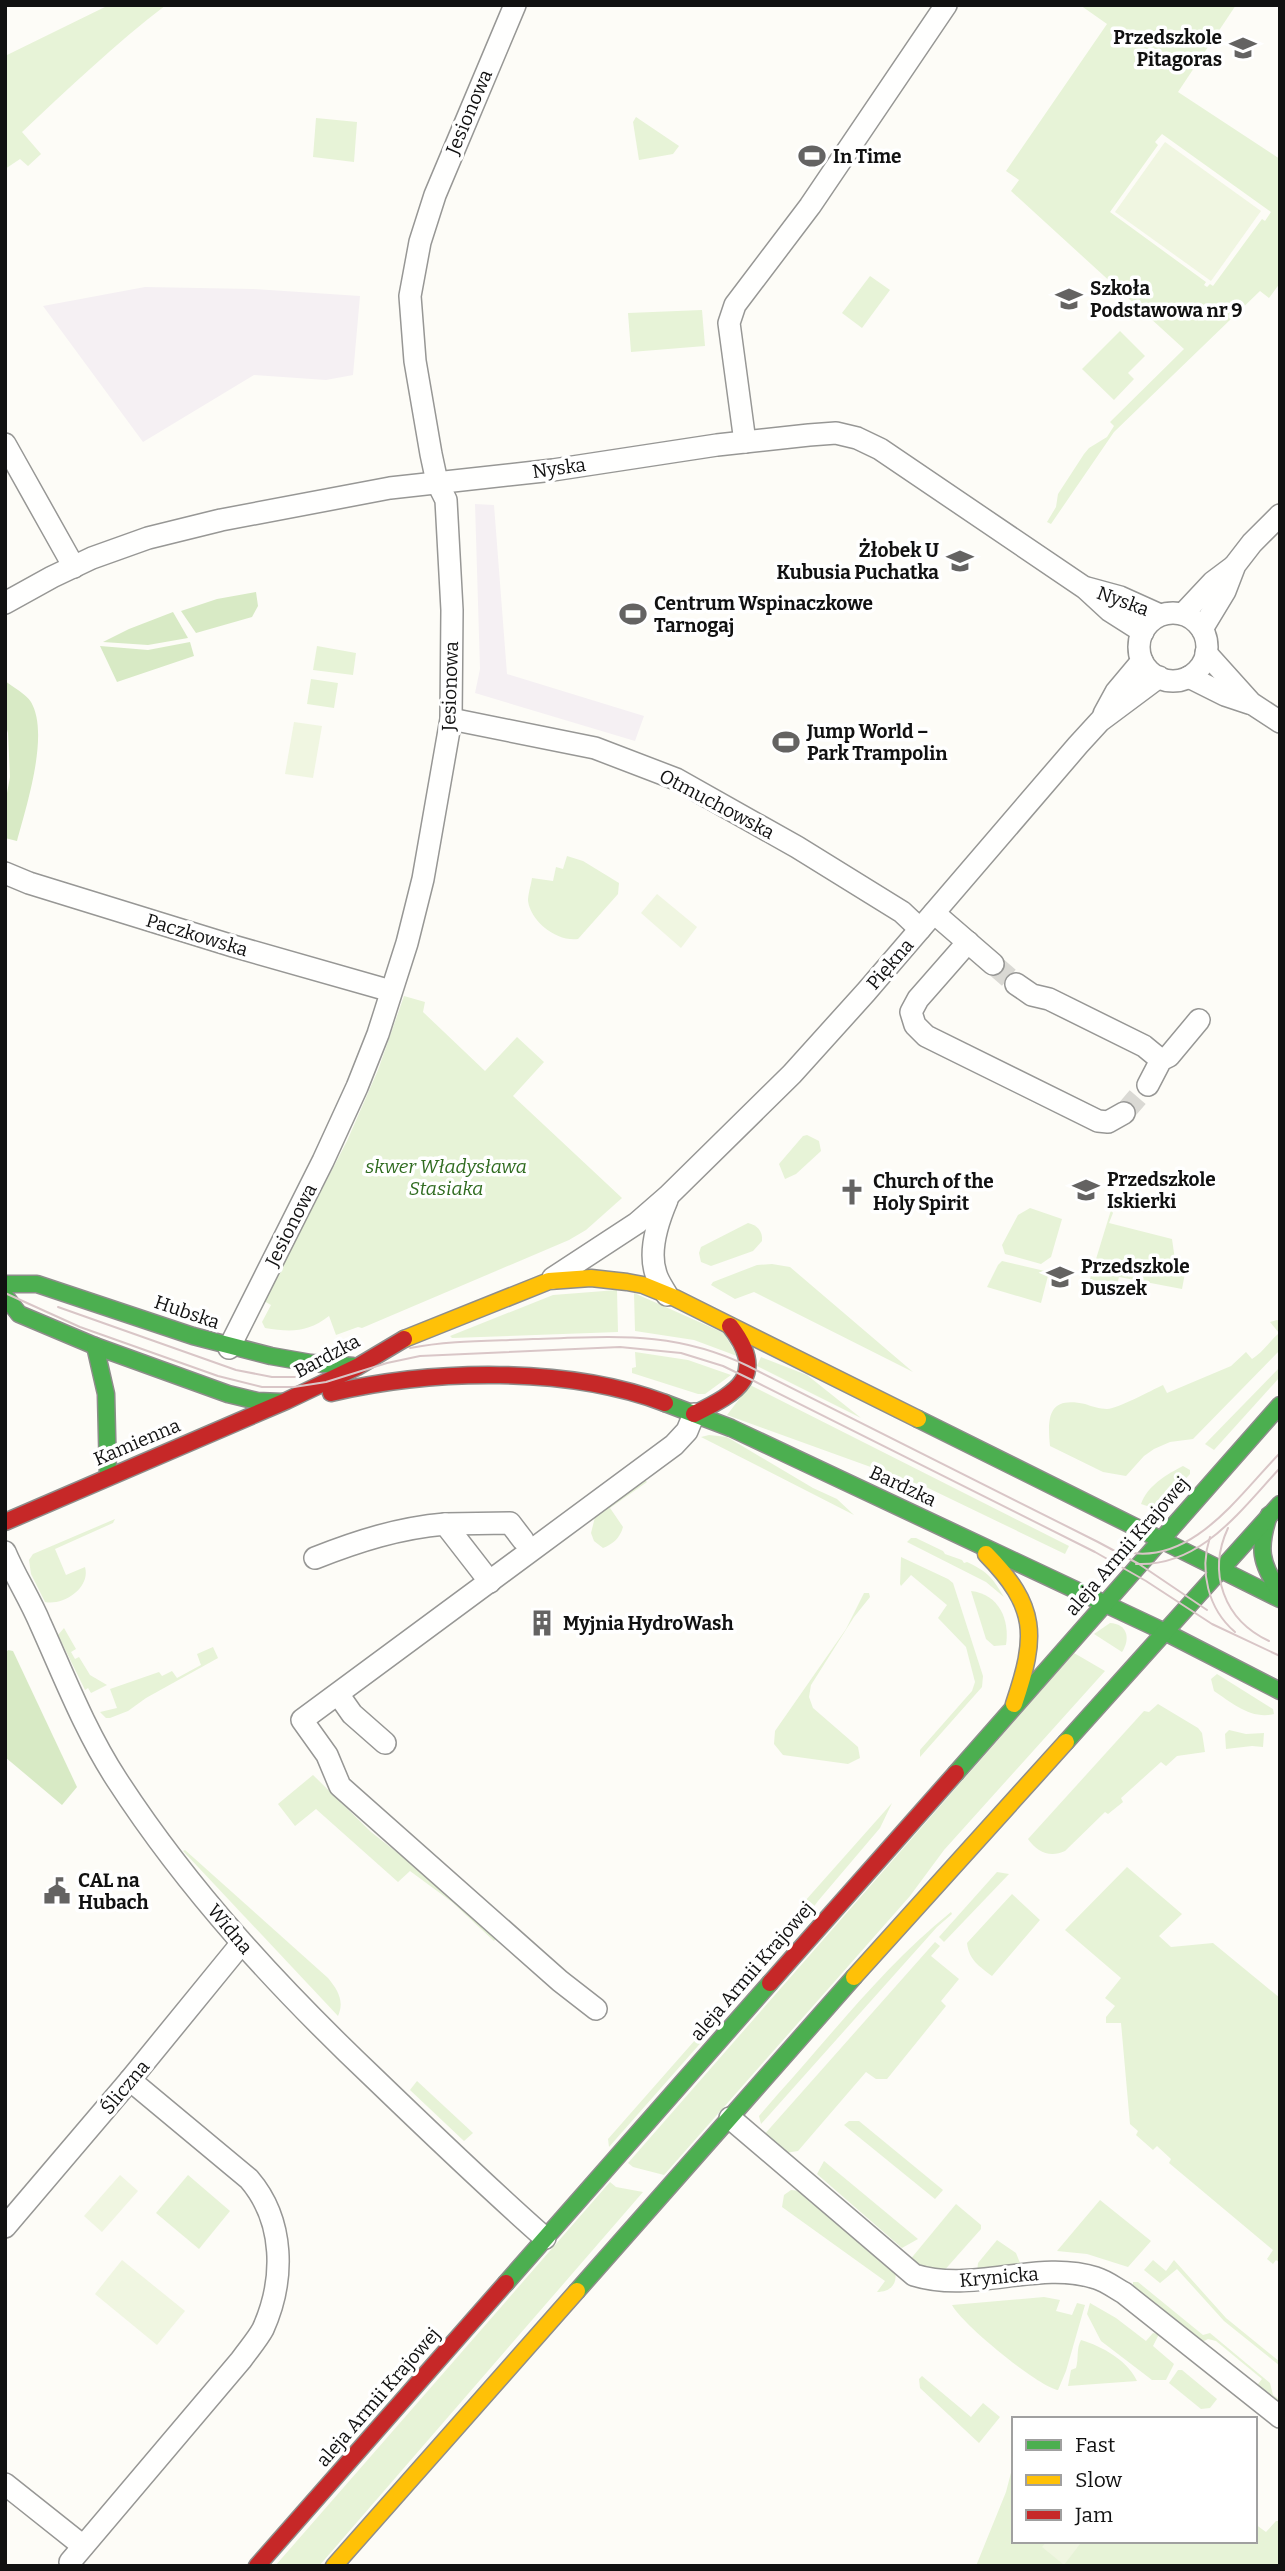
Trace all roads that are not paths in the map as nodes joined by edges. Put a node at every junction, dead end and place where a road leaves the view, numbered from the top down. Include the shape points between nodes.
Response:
1 (515, 5) edge
2 (946, 5) edge
3 (745, 442) junction
4 (5, 443) edge
5 (437, 482) junction
6 (1280, 515) edge
7 (1235, 565) junction
8 (74, 567) junction
9 (1085, 588) junction
10 (5, 603) edge
11 (1183, 614) junction
12 (1160, 615) junction
13 (1202, 629) junction
14 (1143, 632) junction
15 (1206, 653) junction
16 (1142, 661) junction
17 (1159, 677) junction
18 (1189, 677) junction
19 (1251, 703) junction
20 (451, 719) junction
21 (1100, 721) junction
22 (1280, 722) edge
23 (5, 873) edge
24 (927, 921) junction
25 (968, 942) junction
26 (993, 964) tunnel mouth
27 (1016, 984) tunnel mouth
28 (391, 991) junction
29 (1199, 1020) dead end
30 (1161, 1060) junction
31 (1148, 1085) tunnel mouth
32 (1124, 1114) tunnel mouth
33 (668, 1196) junction
34 (549, 1282) junction
35 (5, 1284) edge
36 (667, 1295) junction
37 (5, 1296) edge
38 (730, 1326) junction
39 (94, 1346) junction
40 (229, 1348) junction
41 (357, 1367) junction
42 (286, 1401) junction
43 (1280, 1405) edge
44 (694, 1414) junction
45 (108, 1476) junction
46 (1275, 1510) edge
47 (5, 1522) edge
48 (445, 1524) junction
49 (523, 1540) dead end
50 (970, 1540) junction
51 (1160, 1541) junction
52 (5, 1552) edge
53 (314, 1558) dead end
54 (1220, 1571) junction
55 (490, 1582) junction
56 (1280, 1592) edge
57 (1280, 1599) edge
58 (1105, 1604) junction
59 (1165, 1632) junction
60 (1280, 1690) edge
61 (338, 1694) junction
62 (1014, 1704) junction
63 (385, 1743) dead end
64 (241, 1944) junction
65 (596, 2009) dead end
66 (130, 2080) junction
67 (730, 2118) junction
68 (5, 2227) edge
69 (545, 2238) junction
70 (1280, 2417) edge
71 (5, 2484) edge
72 (257, 2566) edge
73 (334, 2566) edge

1 - 5 street, Jesionowa via 435,195 413,272 410,296 415,361
2 - 3 street via 810,206 735,305 729,323
3 - 5 street, Nyska
3 - 9 street, Nyska via 836,433 871,444
4 - 8 street
5 - 8 street, Nyska via 221,520 148,538
5 - 20 street, Jesionowa via 447,511
6 - 7 street
7 - 11 street
7 - 13 street
8 - 10 street, Nyska
9 - 12 street, Nyska
9 - 14 street, Nyska
11 - 12 street
11 - 13 street
12 - 14 street
13 - 15 street
14 - 16 street via 1139,643
15 - 18 street
15 - 19 street
16 - 17 street
16 - 21 street, Piękna via 1116,692
17 - 18 street via 1175,681
17 - 21 street, Piękna
18 - 19 street
19 - 22 street
20 - 24 street, Otmuchowska via 595,748 676,779 902,912
20 - 28 street, Jesionowa via 424,879
21 - 24 street, Piękna
23 - 28 street, Paczkowska
24 - 25 street, Otmuchowska
24 - 33 street, Piękna via 792,1074
25 - 26 street, Otmuchowska
25 - 32 street via 918,999 911,1012 915,1025 926,1036 1098,1121 1108,1122
27 - 30 street via 1144,1046
28 - 40 street, Jesionowa via 358,1087
29 - 30 street
30 - 31 street
33 - 34 street, Piękna
33 - 36 street, Piękna via 654,1254 655,1273
34 - 36 main road, Bardzka via 592,1278 627,1282
34 - 41 main road, Bardzka via 398,1341
35 - 40 main road, Hubska via 37,1284
36 - 38 main road, Bardzka
37 - 39 main road via 19,1314
38 - 44 main road via 748,1351 746,1377 727,1398
38 - 51 main road, Bardzka
39 - 42 main road via 228,1394
39 - 45 main road via 104,1384
40 - 41 main road, Hubska via 291,1362
41 - 42 main road, Bardzka
42 - 44 main road, Bardzka via 377,1382 509,1376 576,1380 624,1389
42 - 45 main road, Kamienna
43 - 51 main road, aleja Armii Krajowej
44 - 50 main road, Bardzka
44 - 55 street via 674,1445
45 - 47 main road, Kamienna
46 - 54 main road
46 - 56 main road via 1260,1546 1263,1565
48 - 49 street via 510,1523
48 - 53 street via 378,1535
48 - 55 street
50 - 58 main road, Bardzka
50 - 62 main road via 998,1565 1027,1610 1027,1670
51 - 54 main road, Bardzka
51 - 58 main road, aleja Armii Krajowej
52 - 64 street, Widna via 109,1767 173,1860
54 - 57 main road, Bardzka
54 - 59 main road
55 - 61 street
58 - 59 main road, Bardzka
58 - 62 main road, aleja Armii Krajowej
59 - 60 main road, Bardzka
59 - 67 main road
61 - 63 street via 352,1714
61 - 65 street via 302,1720 327,1755 340,1786
62 - 69 main road, aleja Armii Krajowej
64 - 66 street, Śliczna
64 - 69 street, Widna via 400,2104
66 - 68 street, Śliczna
66 - 71 street via 262,2195 276,2235 276,2293 262,2331 241,2360 76,2554
67 - 70 street, Krynicka via 914,2275 941,2282 1051,2273 1096,2278 1124,2293
67 - 73 main road
69 - 72 main road, aleja Armii Krajowej

